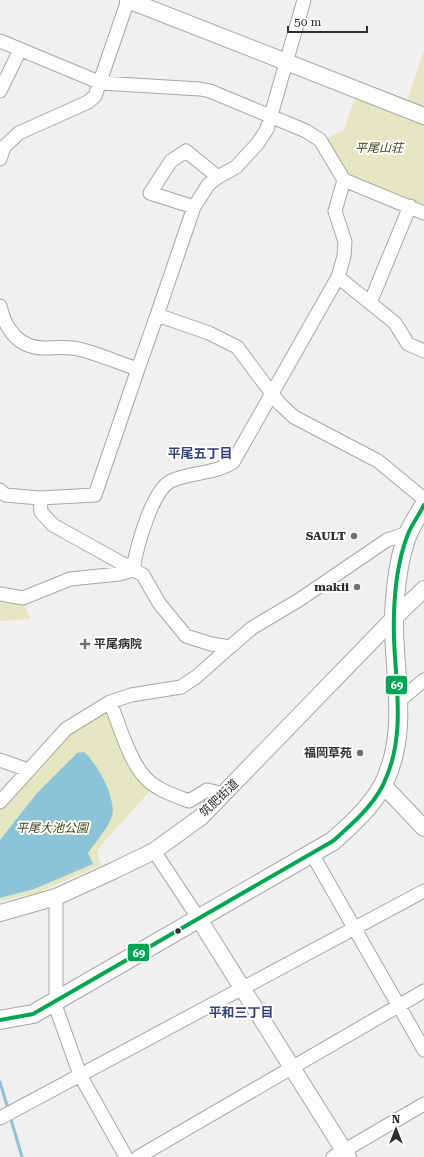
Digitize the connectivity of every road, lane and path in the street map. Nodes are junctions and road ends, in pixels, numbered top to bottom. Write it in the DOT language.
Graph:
graph roads {
  1 [pos="128,0"];
  2 [pos="304,0"];
  3 [pos="0,41"];
  4 [pos="20,50"];
  5 [pos="286,61"];
  6 [pos="101,83"];
  7 [pos="0,92"];
  8 [pos="271,116"];
  9 [pos="424,116"];
  10 [pos="0,159"];
  11 [pos="218,177"];
  12 [pos="344,180"];
  13 [pos="410,206"];
  14 [pos="194,207"];
  15 [pos="424,213"];
  16 [pos="338,277"];
  17 [pos="370,303"];
  18 [pos="0,306"];
  19 [pos="157,315"];
  20 [pos="424,351"];
  21 [pos="138,369"];
  22 [pos="272,395"];
  23 [pos="0,490"];
  24 [pos="40,498"];
  25 [pos="424,499"];
  26 [pos="424,505"];
  27 [pos="408,533"];
  28 [pos="133,570"];
  29 [pos="424,589"];
  30 [pos="0,594"];
  31 [pos="394,618"];
  32 [pos="230,647"];
  33 [pos="424,680"];
  34 [pos="399,701"];
  35 [pos="110,702"];
  36 [pos="0,760"];
  37 [pos="28,770"];
  38 [pos="382,785"];
  39 [pos="224,794"];
  40 [pos="0,802"];
  41 [pos="424,828"];
  42 [pos="154,851"];
  43 [pos="312,854"];
  44 [pos="424,891"];
  45 [pos="56,897"];
  46 [pos="0,913"];
  47 [pos="199,919"];
  48 [pos="355,929"];
  49 [pos="242,987"];
  50 [pos="424,991"];
  51 [pos="54,1002"];
  52 [pos="399,1005"];
  53 [pos="0,1020"];
  54 [pos="424,1050"];
  55 [pos="292,1068"];
  56 [pos="80,1074"];
  57 [pos="424,1104"];
  58 [pos="0,1118"];
  59 [pos="342,1155"];
  60 [pos="126,1157"];
  61 [pos="138,1157"];
  1 -- 5 [label="street"];
  1 -- 6 [label="street"];
  2 -- 5 [label="street"];
  3 -- 4 [label="street"];
  4 -- 6 [label="street"];
  4 -- 7 [label="street"];
  5 -- 8 [label="street"];
  5 -- 9 [label="street"];
  6 -- 8 [label="street"];
  6 -- 10 [label="street"];
  8 -- 11 [label="street"];
  8 -- 12 [label="street"];
  11 -- 14 [label="street"];
  11 -- 14 [label="street"];
  12 -- 13 [label="street"];
  12 -- 16 [label="street"];
  13 -- 15 [label="street"];
  13 -- 17 [label="street"];
  14 -- 19 [label="street"];
  16 -- 17 [label="street"];
  16 -- 22 [label="street"];
  17 -- 20 [label="street"];
  18 -- 21 [label="street"];
  19 -- 21 [label="street"];
  19 -- 22 [label="street"];
  21 -- 24 [label="street"];
  22 -- 25 [label="street"];
  22 -- 28 [label="street"];
  23 -- 24 [label="street"];
  24 -- 28 [label="street"];
  26 -- 27 [label="main road"];
  27 -- 31 [label="main road"];
  27 -- 32 [label="street"];
  28 -- 30 [label="street"];
  28 -- 32 [label="street"];
  29 -- 31 [label="street, 筑肥街道"];
  31 -- 34 [label="main road"];
  31 -- 39 [label="street, 筑肥街道"];
  32 -- 35 [label="street"];
  33 -- 34 [label="street"];
  34 -- 38 [label="main road"];
  35 -- 37 [label="street"];
  35 -- 39 [label="street"];
  36 -- 37 [label="street"];
  37 -- 40 [label="street"];
  38 -- 41 [label="street"];
  38 -- 43 [label="main road"];
  39 -- 42 [label="street, 筑肥街道"];
  42 -- 45 [label="street, 筑肥街道"];
  42 -- 47 [label="street"];
  43 -- 47 [label="main road"];
  43 -- 48 [label="street"];
  44 -- 48 [label="street"];
  45 -- 46 [label="street, 筑肥街道"];
  45 -- 51 [label="street"];
  47 -- 49 [label="street"];
  47 -- 51 [label="main road"];
  48 -- 49 [label="street"];
  48 -- 52 [label="street"];
  49 -- 55 [label="street"];
  49 -- 56 [label="street"];
  50 -- 52 [label="street"];
  51 -- 53 [label="main road"];
  51 -- 56 [label="street"];
  52 -- 54 [label="street"];
  52 -- 55 [label="street"];
  55 -- 59 [label="street"];
  55 -- 61 [label="street"];
  56 -- 58 [label="street"];
  56 -- 60 [label="street"];
  57 -- 59 [label="street"];
}
